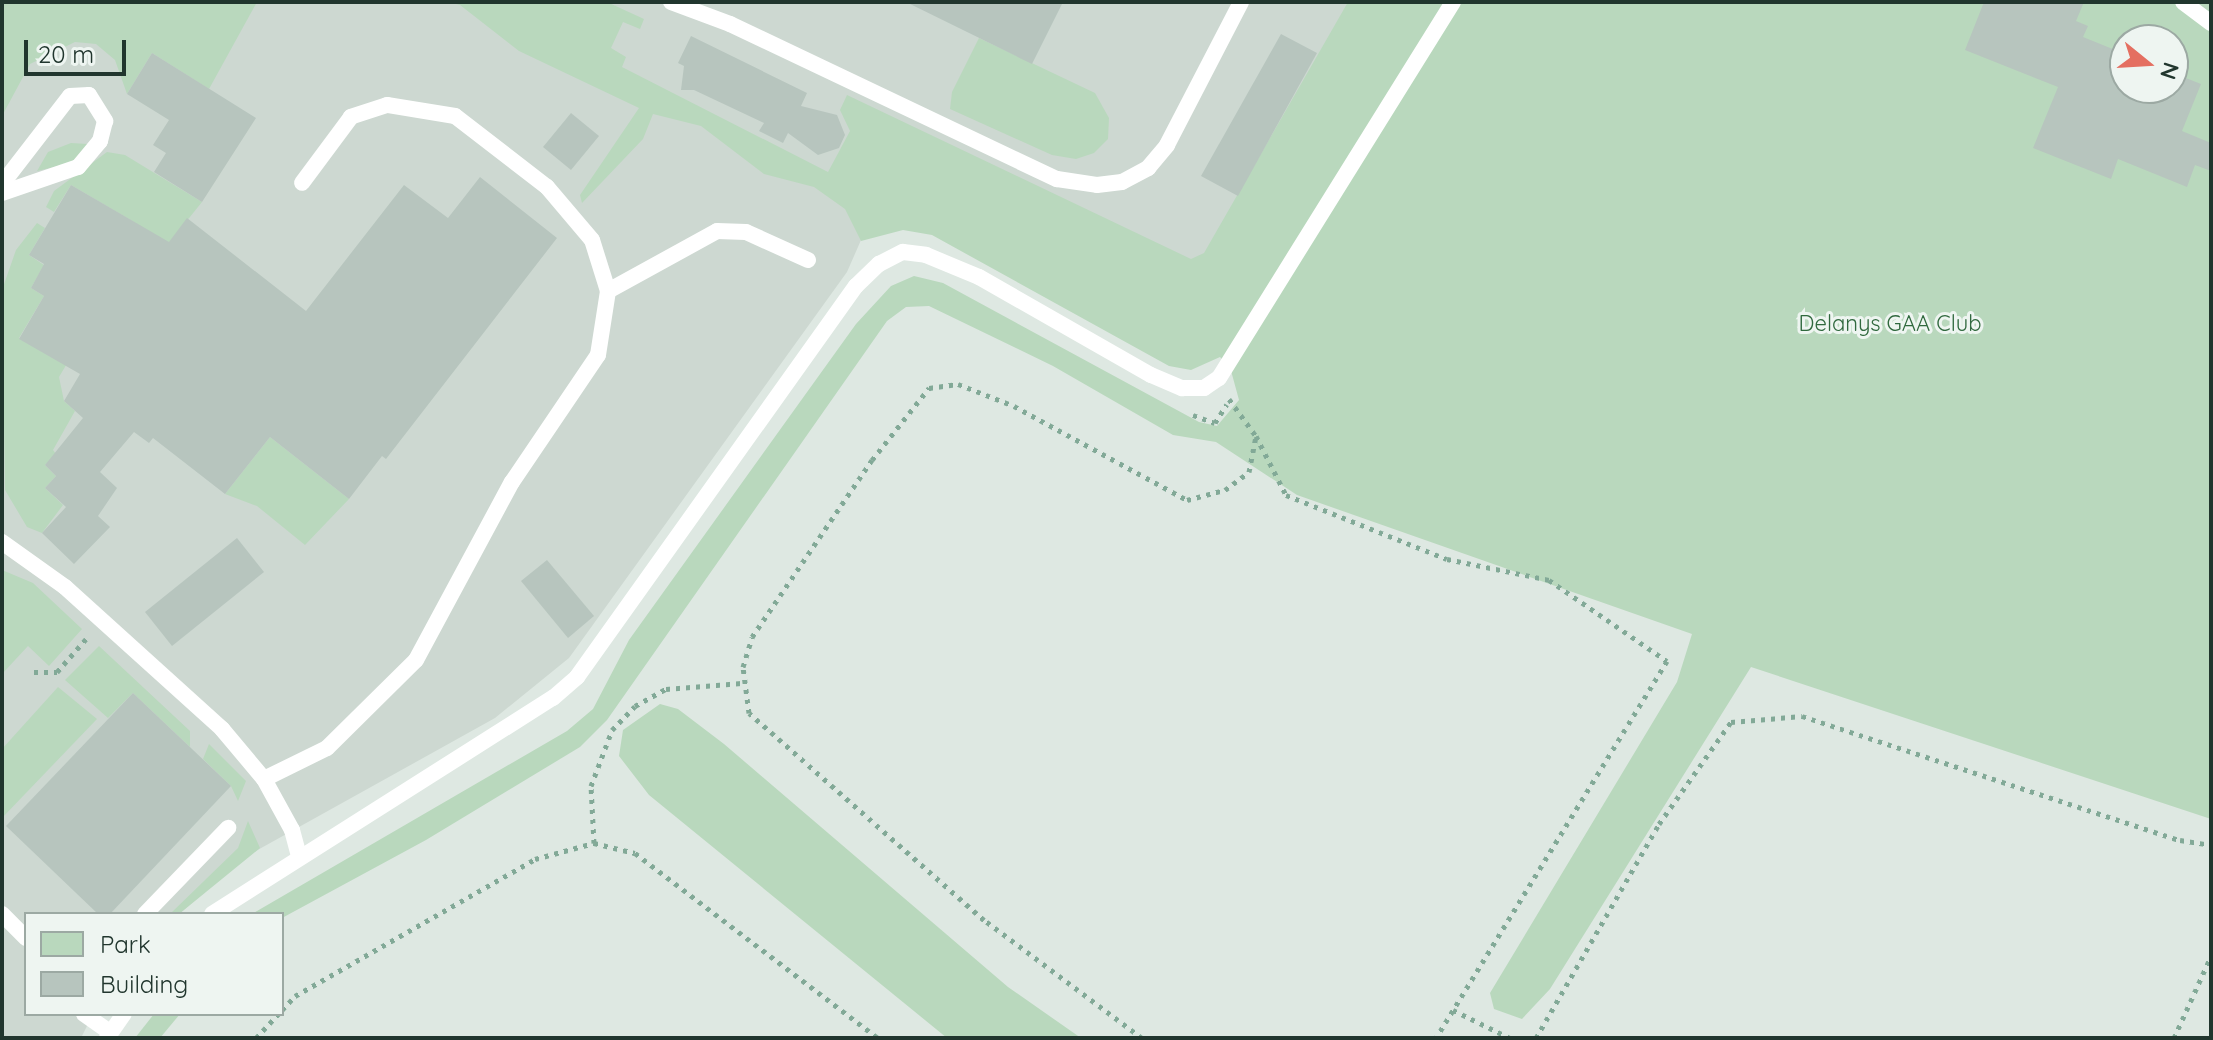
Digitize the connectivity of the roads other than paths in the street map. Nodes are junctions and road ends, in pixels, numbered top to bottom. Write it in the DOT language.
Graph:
graph roads {
  1 [pos="671,2"];
  2 [pos="1241,2"];
  3 [pos="1453,2"];
  4 [pos="2183,2"];
  5 [pos="2211,23"];
  6 [pos="302,183"];
  7 [pos="2,184"];
  8 [pos="2,193"];
  9 [pos="808,260"];
  10 [pos="608,291"];
  11 [pos="2,542"];
  12 [pos="264,779"];
  13 [pos="228,828"];
  14 [pos="299,856"];
  15 [pos="147,912"];
  16 [pos="215,912"];
  17 [pos="2,914"];
  18 [pos="24,936"];
  19 [pos="86,1016"];
  20 [pos="122,1016"];
  21 [pos="108,1035"];
  1 -- 2 [label="lane"];
  3 -- 14 [label="lane"];
  4 -- 5 [label="lane"];
  6 -- 10 [label="lane"];
  7 -- 8 [label="lane"];
  9 -- 10 [label="lane"];
  10 -- 12 [label="lane"];
  11 -- 12 [label="lane"];
  12 -- 14 [label="lane"];
  13 -- 15 [label="lane"];
  14 -- 16 [label="lane"];
  17 -- 18 [label="lane"];
  19 -- 21 [label="lane"];
  20 -- 21 [label="lane"];
}
